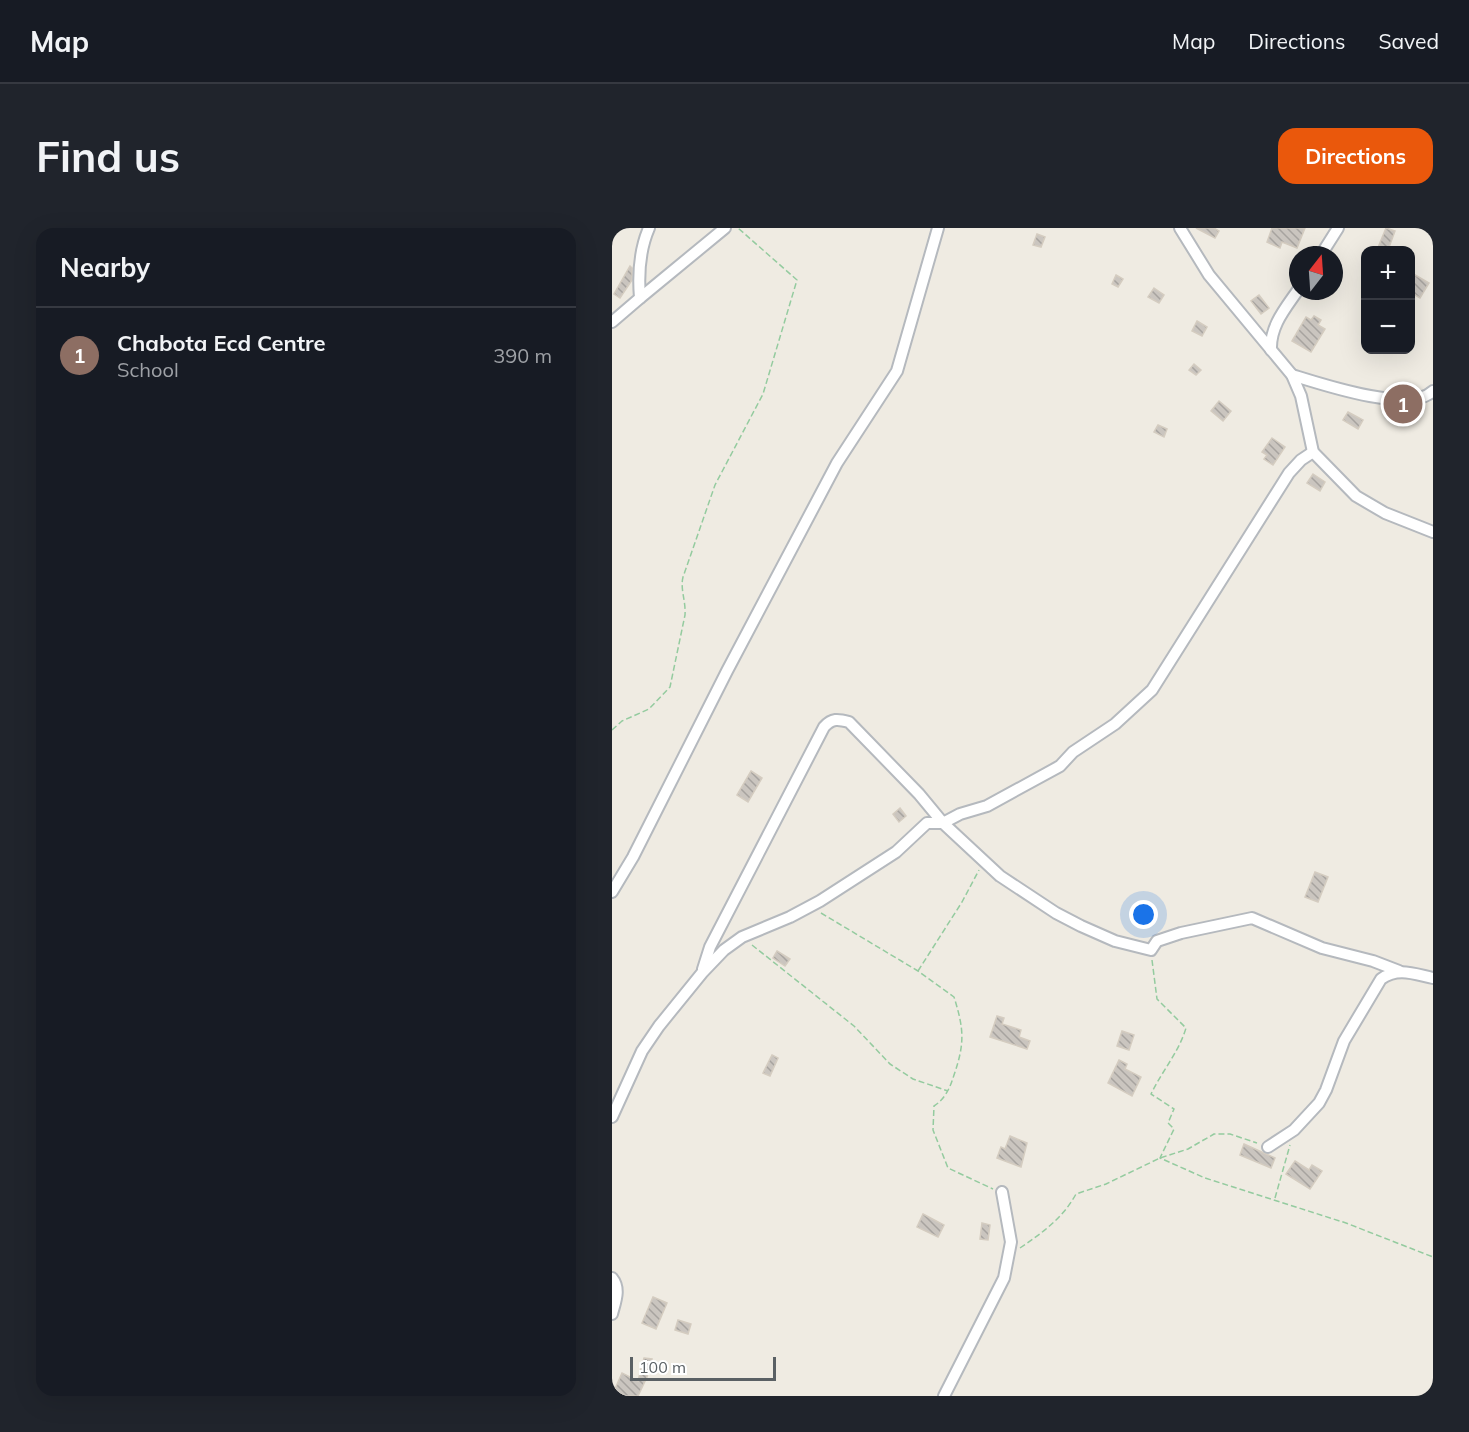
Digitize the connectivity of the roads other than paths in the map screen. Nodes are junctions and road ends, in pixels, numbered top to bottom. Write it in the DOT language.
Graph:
graph roads {
  1 [pos="649,228"];
  2 [pos="725,228"];
  3 [pos="938,228"];
  4 [pos="1180,228"];
  5 [pos="1338,228"];
  6 [pos="1327,246"];
  7 [pos="640,298"];
  8 [pos="1292,300"];
  9 [pos="612,322"];
  10 [pos="1271,350"];
  11 [pos="1292,375"];
  12 [pos="1433,391"];
  13 [pos="1313,452"];
  14 [pos="1433,532"];
  15 [pos="943,823"];
  16 [pos="612,892"];
  17 [pos="1399,971"];
  18 [pos="702,973"];
  19 [pos="1433,978"];
  20 [pos="612,1116"];
  21 [pos="1268,1147"];
  22 [pos="1002,1192"];
  23 [pos="612,1278"];
  24 [pos="612,1314"];
  25 [pos="944,1396"];
  1 -- 7 [label="street"];
  2 -- 7 [label="street"];
  3 -- 16 [label="street"];
  4 -- 10 [label="street"];
  5 -- 6 [label="street"];
  7 -- 9 [label="street"];
  8 -- 10 [label="street"];
  10 -- 11 [label="street"];
  11 -- 12 [label="street"];
  11 -- 13 [label="street"];
  13 -- 14 [label="street"];
  13 -- 15 [label="street"];
  15 -- 17 [label="street"];
  15 -- 18 [label="street"];
  15 -- 18 [label="street"];
  17 -- 19 [label="street"];
  17 -- 21 [label="street"];
  18 -- 20 [label="street"];
  22 -- 25 [label="street"];
  23 -- 24 [label="street"];
}
